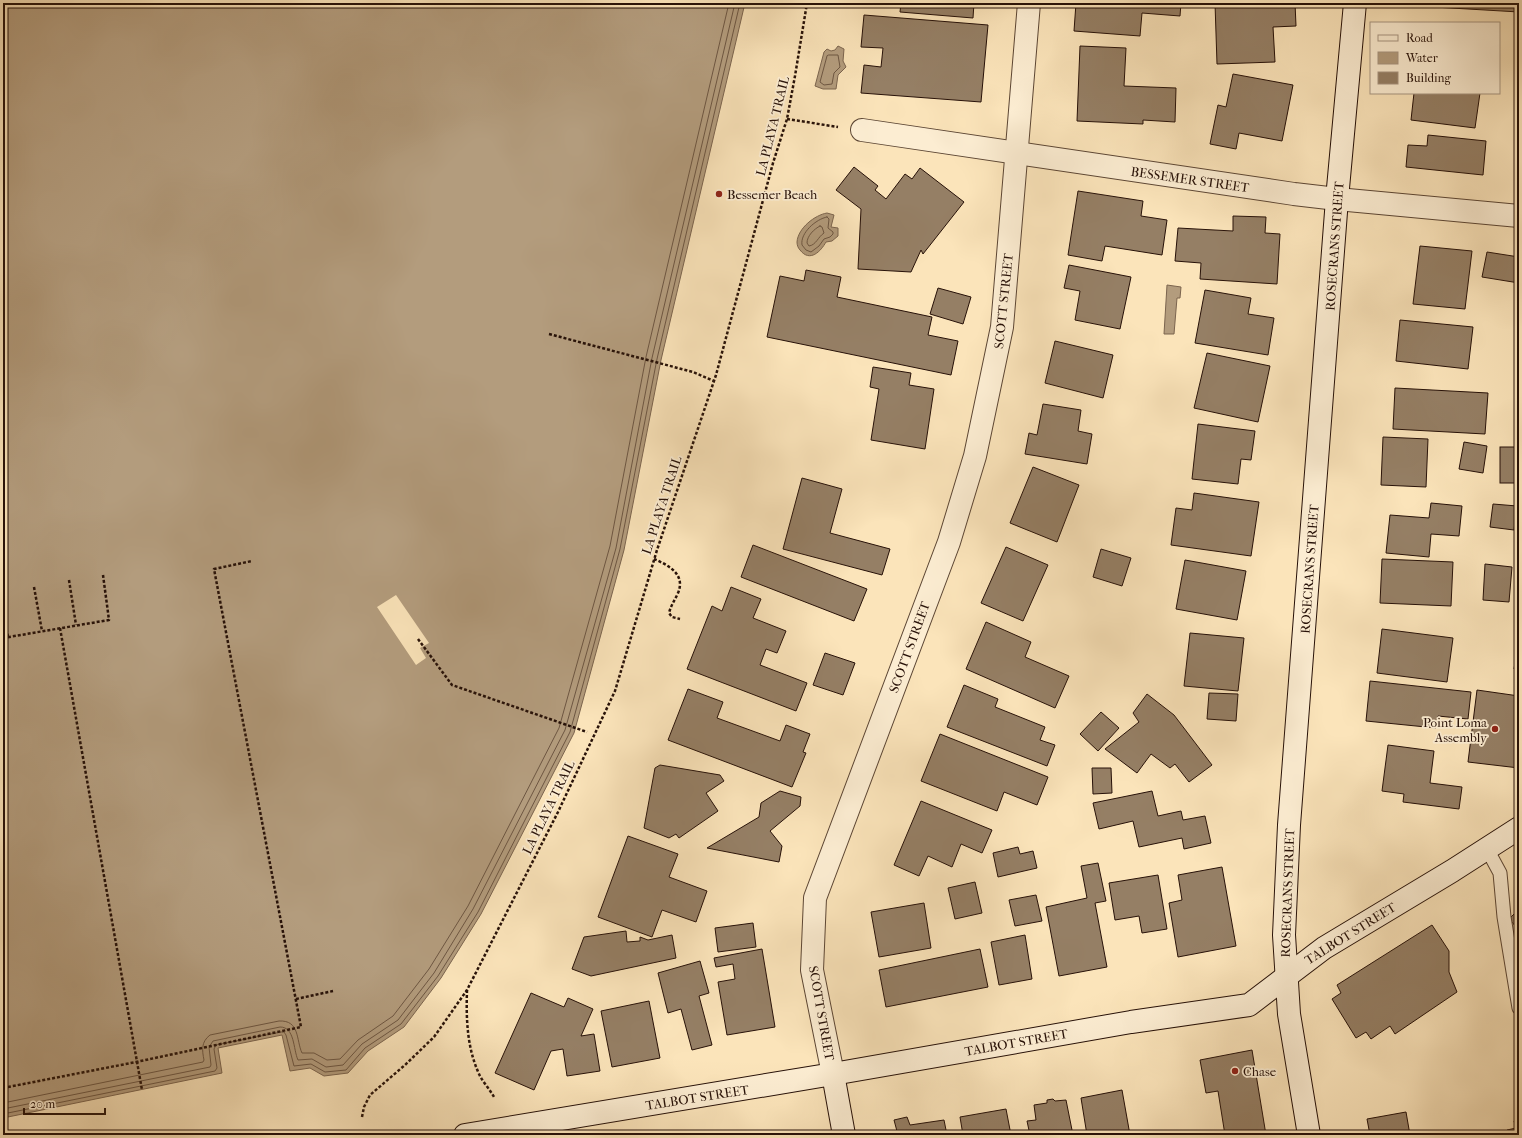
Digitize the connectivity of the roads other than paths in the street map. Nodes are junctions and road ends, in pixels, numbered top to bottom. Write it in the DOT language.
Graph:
graph roads {
  1 [pos="1029,3"];
  2 [pos="1355,3"];
  3 [pos="862,130"];
  4 [pos="1016,154"];
  5 [pos="1337,199"];
  6 [pos="1519,216"];
  7 [pos="1519,828"];
  8 [pos="1487,849"];
  9 [pos="1286,976"];
  10 [pos="1519,1008"];
  11 [pos="833,1074"];
  12 [pos="465,1135"];
  13 [pos="844,1135"];
  14 [pos="1309,1135"];
  1 -- 4 [label="street, SCOTT STREET"];
  2 -- 5 [label="street, ROSECRANS STREET"];
  3 -- 4 [label="street, BESSEMER STREET"];
  4 -- 5 [label="street, BESSEMER STREET"];
  4 -- 11 [label="street, SCOTT STREET"];
  5 -- 6 [label="street, BESSEMER STREET"];
  5 -- 9 [label="street, ROSECRANS STREET"];
  7 -- 8 [label="street, TALBOT STREET"];
  8 -- 9 [label="street, TALBOT STREET"];
  8 -- 10 [label="lane"];
  9 -- 11 [label="street, TALBOT STREET"];
  9 -- 14 [label="street, ROSECRANS STREET"];
  11 -- 12 [label="street, TALBOT STREET"];
  11 -- 13 [label="street, SCOTT STREET"];
}
